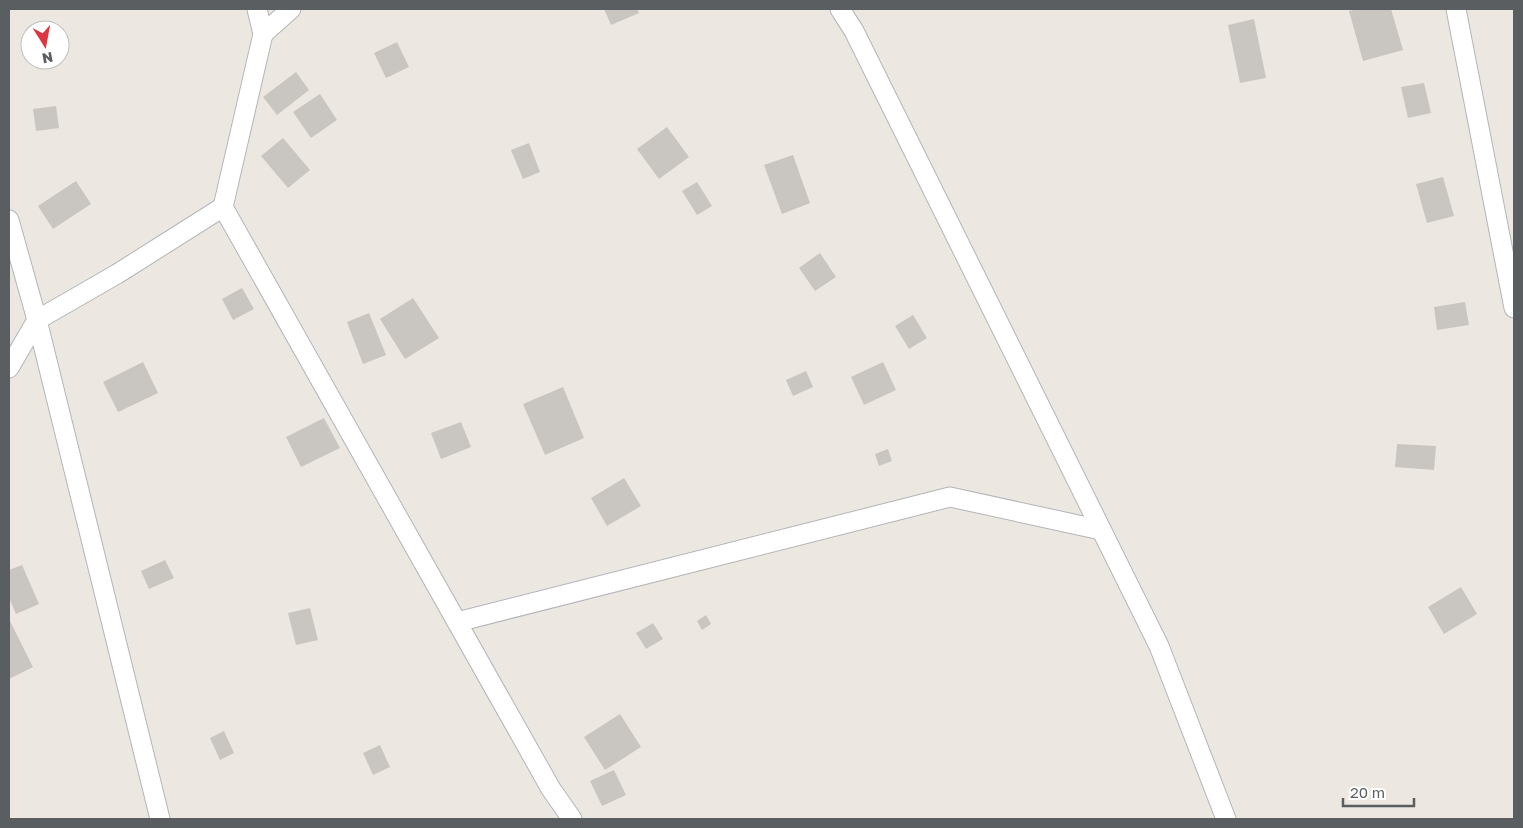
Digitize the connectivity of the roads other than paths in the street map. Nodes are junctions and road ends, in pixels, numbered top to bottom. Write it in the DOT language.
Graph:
graph roads {
  1 [pos="257,9"];
  2 [pos="291,9"];
  3 [pos="840,9"];
  4 [pos="1456,9"];
  5 [pos="262,34"];
  6 [pos="223,207"];
  7 [pos="9,220"];
  8 [pos="1514,308"];
  9 [pos="37,320"];
  10 [pos="14,349"];
  11 [pos="9,368"];
  12 [pos="1101,530"];
  13 [pos="457,622"];
  14 [pos="160,819"];
  15 [pos="572,819"];
  16 [pos="1226,819"];
  1 -- 5 [label="street"];
  2 -- 5 [label="street"];
  3 -- 12 [label="street"];
  4 -- 8 [label="street"];
  5 -- 6 [label="street"];
  6 -- 9 [label="street"];
  6 -- 13 [label="street"];
  7 -- 9 [label="street"];
  9 -- 10 [label="street"];
  9 -- 14 [label="street"];
  10 -- 11 [label="street"];
  12 -- 13 [label="street"];
  12 -- 16 [label="street"];
  13 -- 15 [label="street"];
}
